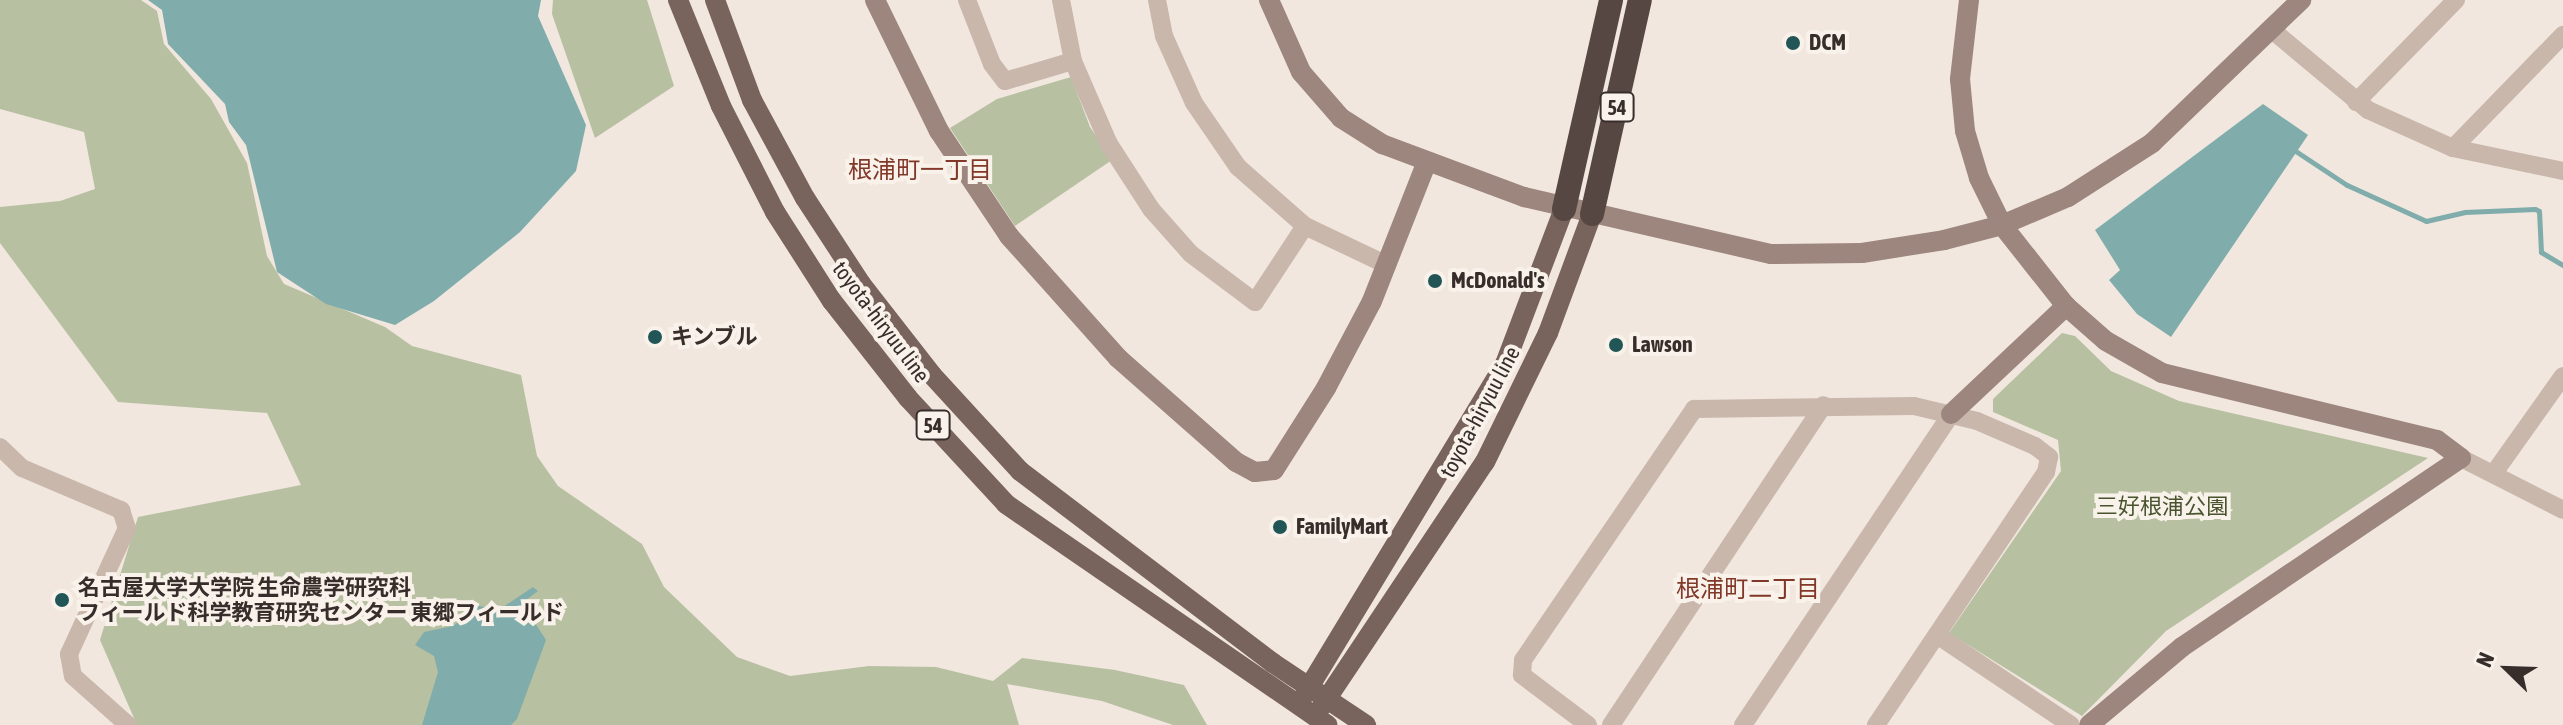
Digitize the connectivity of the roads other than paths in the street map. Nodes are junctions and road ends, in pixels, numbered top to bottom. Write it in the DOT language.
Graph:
graph roads {
  1 [pos="678,0"];
  2 [pos="715,0"];
  3 [pos="875,0"];
  4 [pos="967,0"];
  5 [pos="1061,0"];
  6 [pos="1157,0"];
  7 [pos="1269,0"];
  8 [pos="1611,0"];
  9 [pos="1640,0"];
  10 [pos="1969,0"];
  11 [pos="2301,0"];
  12 [pos="2456,0"];
  13 [pos="2272,30"];
  14 [pos="2563,35"];
  15 [pos="1073,61"];
  16 [pos="2356,102"];
  17 [pos="2453,148"];
  18 [pos="1426,164"];
  19 [pos="2563,171"];
  20 [pos="1564,209"];
  21 [pos="1592,214"];
  22 [pos="2002,225"];
  23 [pos="1305,226"];
  24 [pos="1387,265"];
  25 [pos="2066,306"];
  26 [pos="2563,376"];
  27 [pos="1824,405"];
  28 [pos="1951,414"];
  29 [pos="0,447"];
  30 [pos="2461,458"];
  31 [pos="2494,473"];
  32 [pos="2563,510"];
  33 [pos="1937,635"];
  34 [pos="1311,684"];
  35 [pos="1328,697"];
  36 [pos="1313,716"];
  37 [pos="128,725"];
  38 [pos="1366,725"];
  39 [pos="1588,725"];
  40 [pos="1611,725"];
  41 [pos="1743,725"];
  42 [pos="1876,725"];
  43 [pos="2071,725"];
  44 [pos="2089,725"];
  1 -- 36 [label="main road, toyota-hiryuu line / 54"];
  2 -- 34 [label="main road, toyota-hiryuu line / 54"];
  3 -- 24 [label="street"];
  4 -- 15 [label="street"];
  5 -- 15 [label="street"];
  6 -- 23 [label="street"];
  7 -- 18 [label="street"];
  8 -- 20 [label="highway, 54"];
  9 -- 21 [label="highway, 54"];
  10 -- 22 [label="street"];
  11 -- 13 [label="street"];
  12 -- 16 [label="street"];
  13 -- 16 [label="street"];
  13 -- 22 [label="street"];
  14 -- 17 [label="street"];
  15 -- 23 [label="street"];
  16 -- 17 [label="street"];
  17 -- 19 [label="street"];
  18 -- 20 [label="street"];
  18 -- 24 [label="street"];
  20 -- 21 [label="street"];
  20 -- 34 [label="main road, toyota-hiryuu line / 54"];
  21 -- 22 [label="street"];
  21 -- 35 [label="main road, toyota-hiryuu line / 54"];
  22 -- 25 [label="street"];
  23 -- 24 [label="street"];
  25 -- 28 [label="street"];
  25 -- 30 [label="street"];
  26 -- 31 [label="street"];
  27 -- 28 [label="street"];
  27 -- 39 [label="street"];
  27 -- 40 [label="street"];
  28 -- 33 [label="street"];
  28 -- 41 [label="street"];
  29 -- 37 [label="street"];
  30 -- 31 [label="street"];
  30 -- 44 [label="street"];
  31 -- 32 [label="street"];
  33 -- 42 [label="street"];
  33 -- 43 [label="street"];
  34 -- 35 [label="main road, toyota-hiryuu line / 54"];
  34 -- 36 [label="main road, toyota-hiryuu line / 54"];
  35 -- 36 [label="main road, toyota-hiryuu line / 54"];
  35 -- 38 [label="main road, toyota-hiryuu line / 54"];
}
